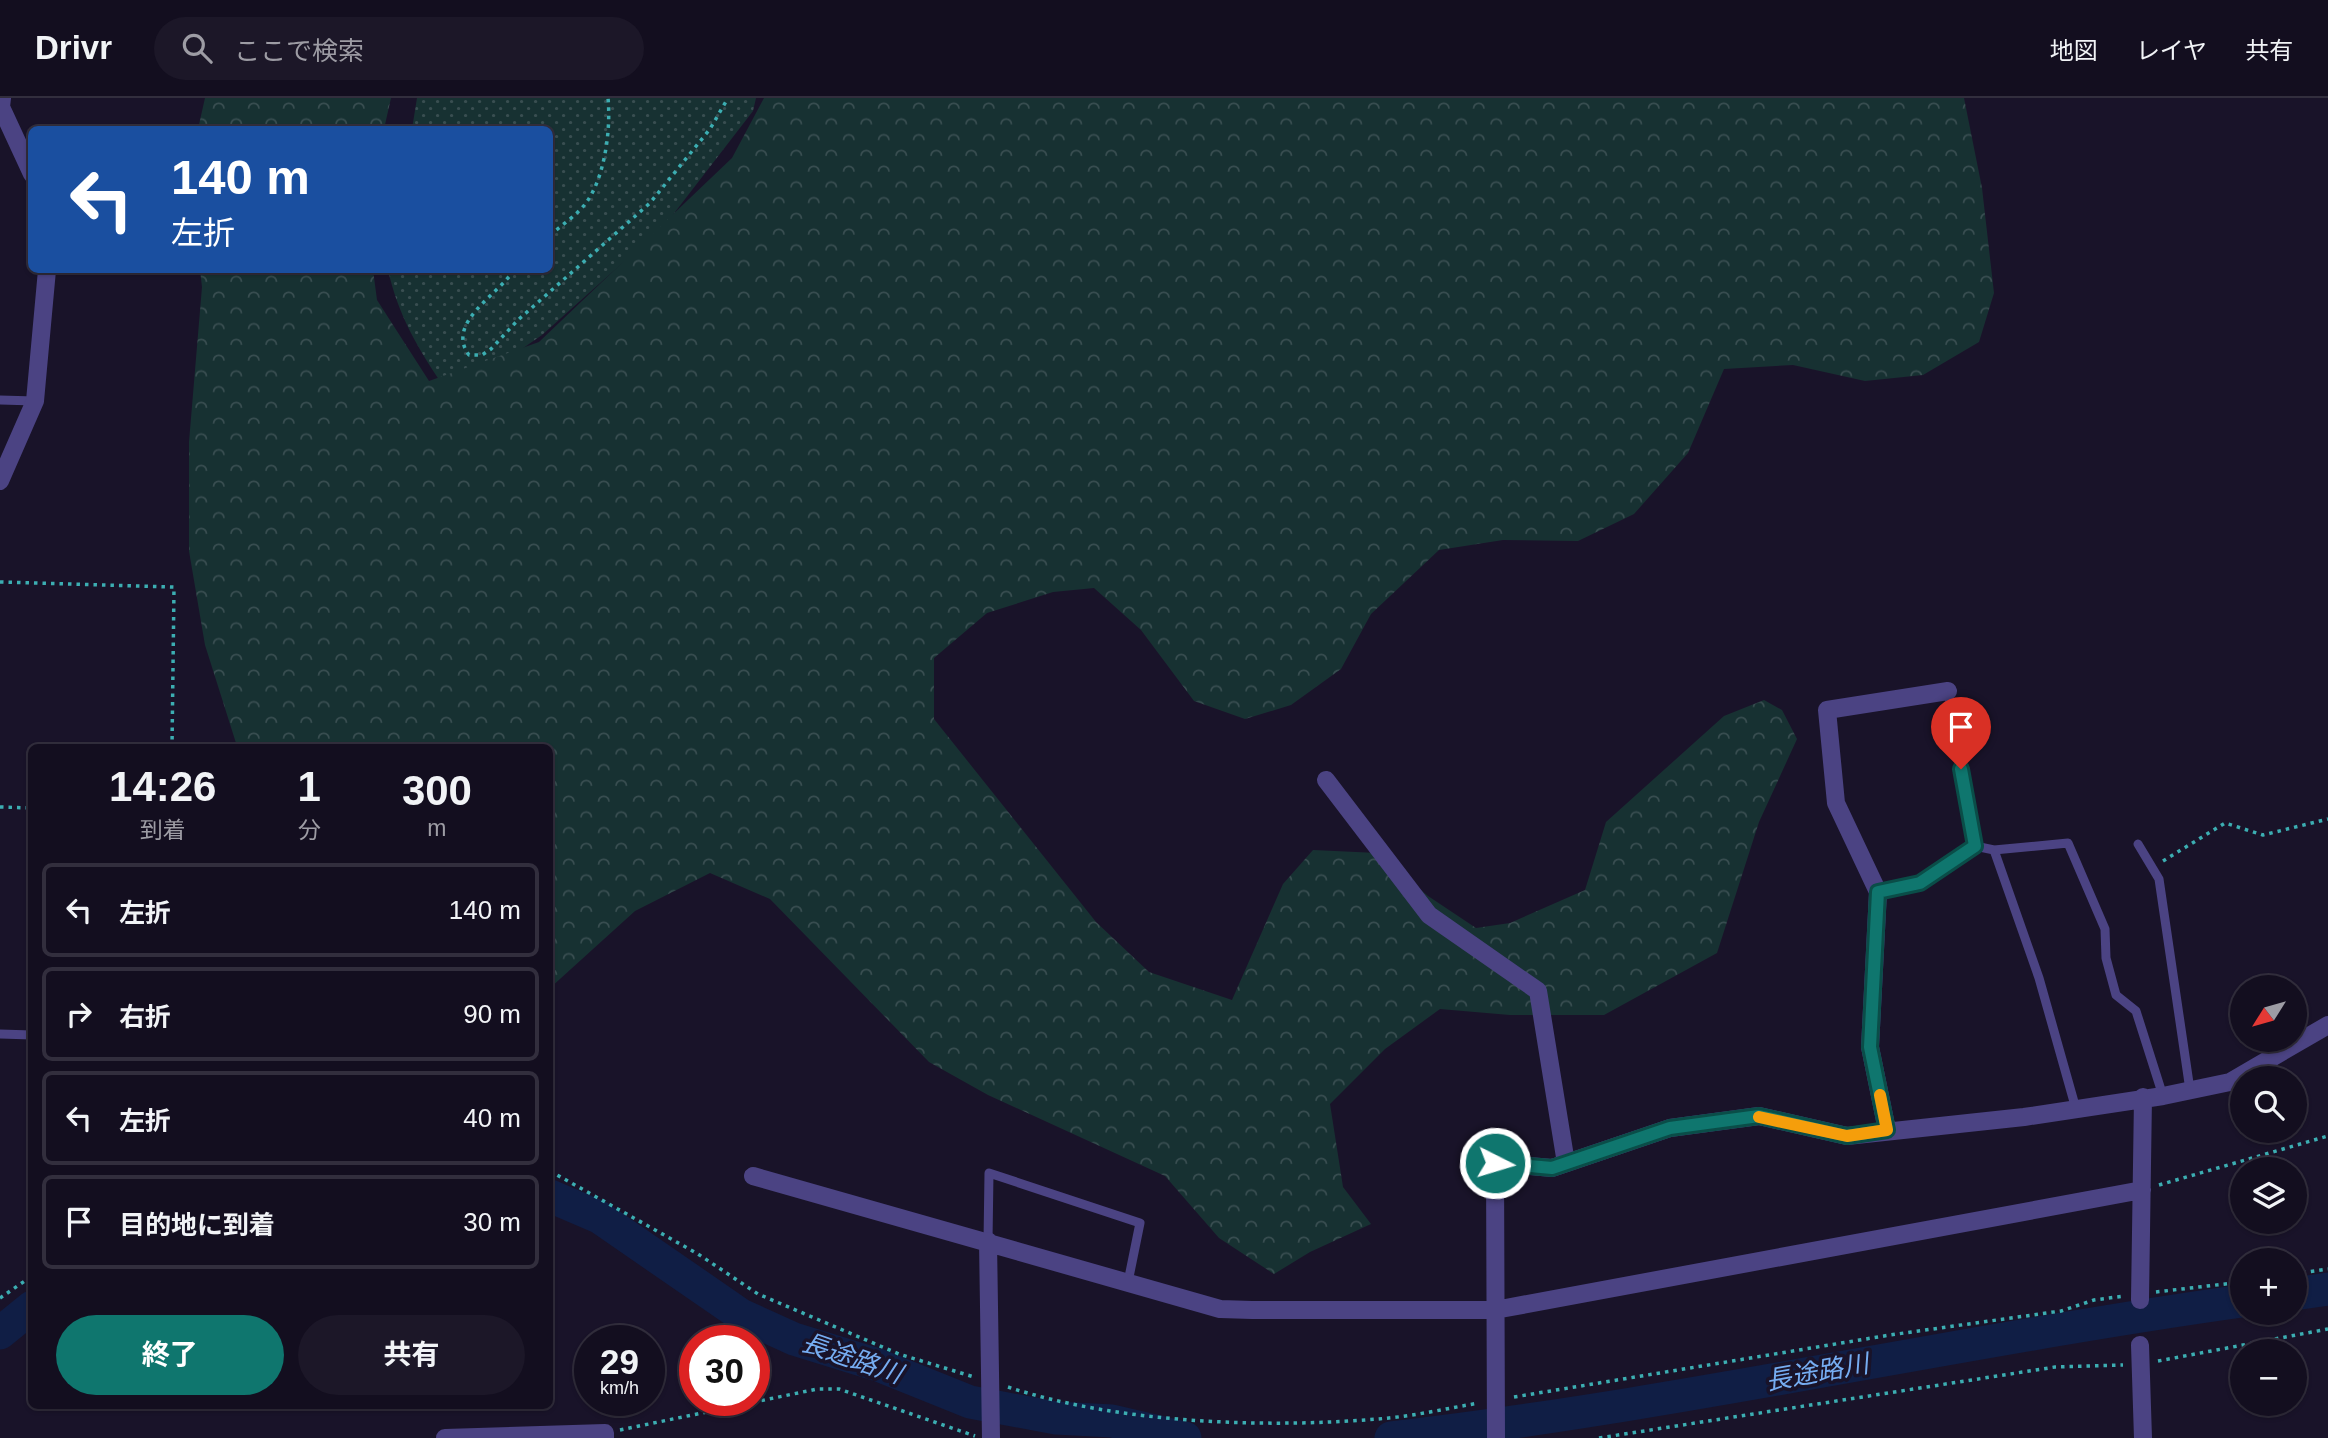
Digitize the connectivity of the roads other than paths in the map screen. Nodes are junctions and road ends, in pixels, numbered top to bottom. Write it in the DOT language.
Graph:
graph roads {
  1 [pos="2,98"];
  2 [pos="28,165"];
  3 [pos="47,273"];
  4 [pos="0,400"];
  5 [pos="35,401"];
  6 [pos="0,481"];
  7 [pos="1948,691"];
  8 [pos="1326,780"];
  9 [pos="2138,844"];
  10 [pos="1975,846"];
  11 [pos="1994,850"];
  12 [pos="1878,892"];
  13 [pos="2328,1025"];
  14 [pos="0,1034"];
  15 [pos="28,1035"];
  16 [pos="2190,1090"];
  17 [pos="2163,1096"];
  18 [pos="2143,1097"];
  19 [pos="2076,1110"];
  20 [pos="1887,1130"];
  21 [pos="1566,1163"];
  22 [pos="753,1176"];
  23 [pos="2142,1189"];
  24 [pos="988,1241"];
  25 [pos="1128,1282"];
  26 [pos="2140,1297"];
  27 [pos="1495,1310"];
  28 [pos="2140,1345"];
  29 [pos="605,1436"];
  30 [pos="987,1436"];
  31 [pos="445,1438"];
  32 [pos="1496,1438"];
  33 [pos="2143,1438"];
  1 -- 2 [label="street"];
  3 -- 5 [label="street"];
  4 -- 5 [label="lane"];
  5 -- 6 [label="street"];
  7 -- 10 [label="lane"];
  7 -- 12 [label="street"];
  8 -- 21 [label="street"];
  9 -- 16 [label="lane"];
  10 -- 11 [label="lane"];
  10 -- 12 [label="lane"];
  11 -- 17 [label="lane"];
  11 -- 19 [label="lane"];
  12 -- 20 [label="street"];
  13 -- 16 [label="street"];
  14 -- 15 [label="lane"];
  16 -- 17 [label="street"];
  17 -- 18 [label="street"];
  18 -- 19 [label="street"];
  18 -- 23 [label="street"];
  19 -- 20 [label="street"];
  20 -- 21 [label="street"];
  21 -- 27 [label="street"];
  22 -- 24 [label="street"];
  23 -- 26 [label="street"];
  23 -- 27 [label="street"];
  24 -- 25 [label="street"];
  24 -- 25 [label="lane"];
  24 -- 30 [label="street"];
  25 -- 27 [label="street"];
  27 -- 32 [label="street"];
  28 -- 33 [label="street"];
  29 -- 31 [label="street"];
}
